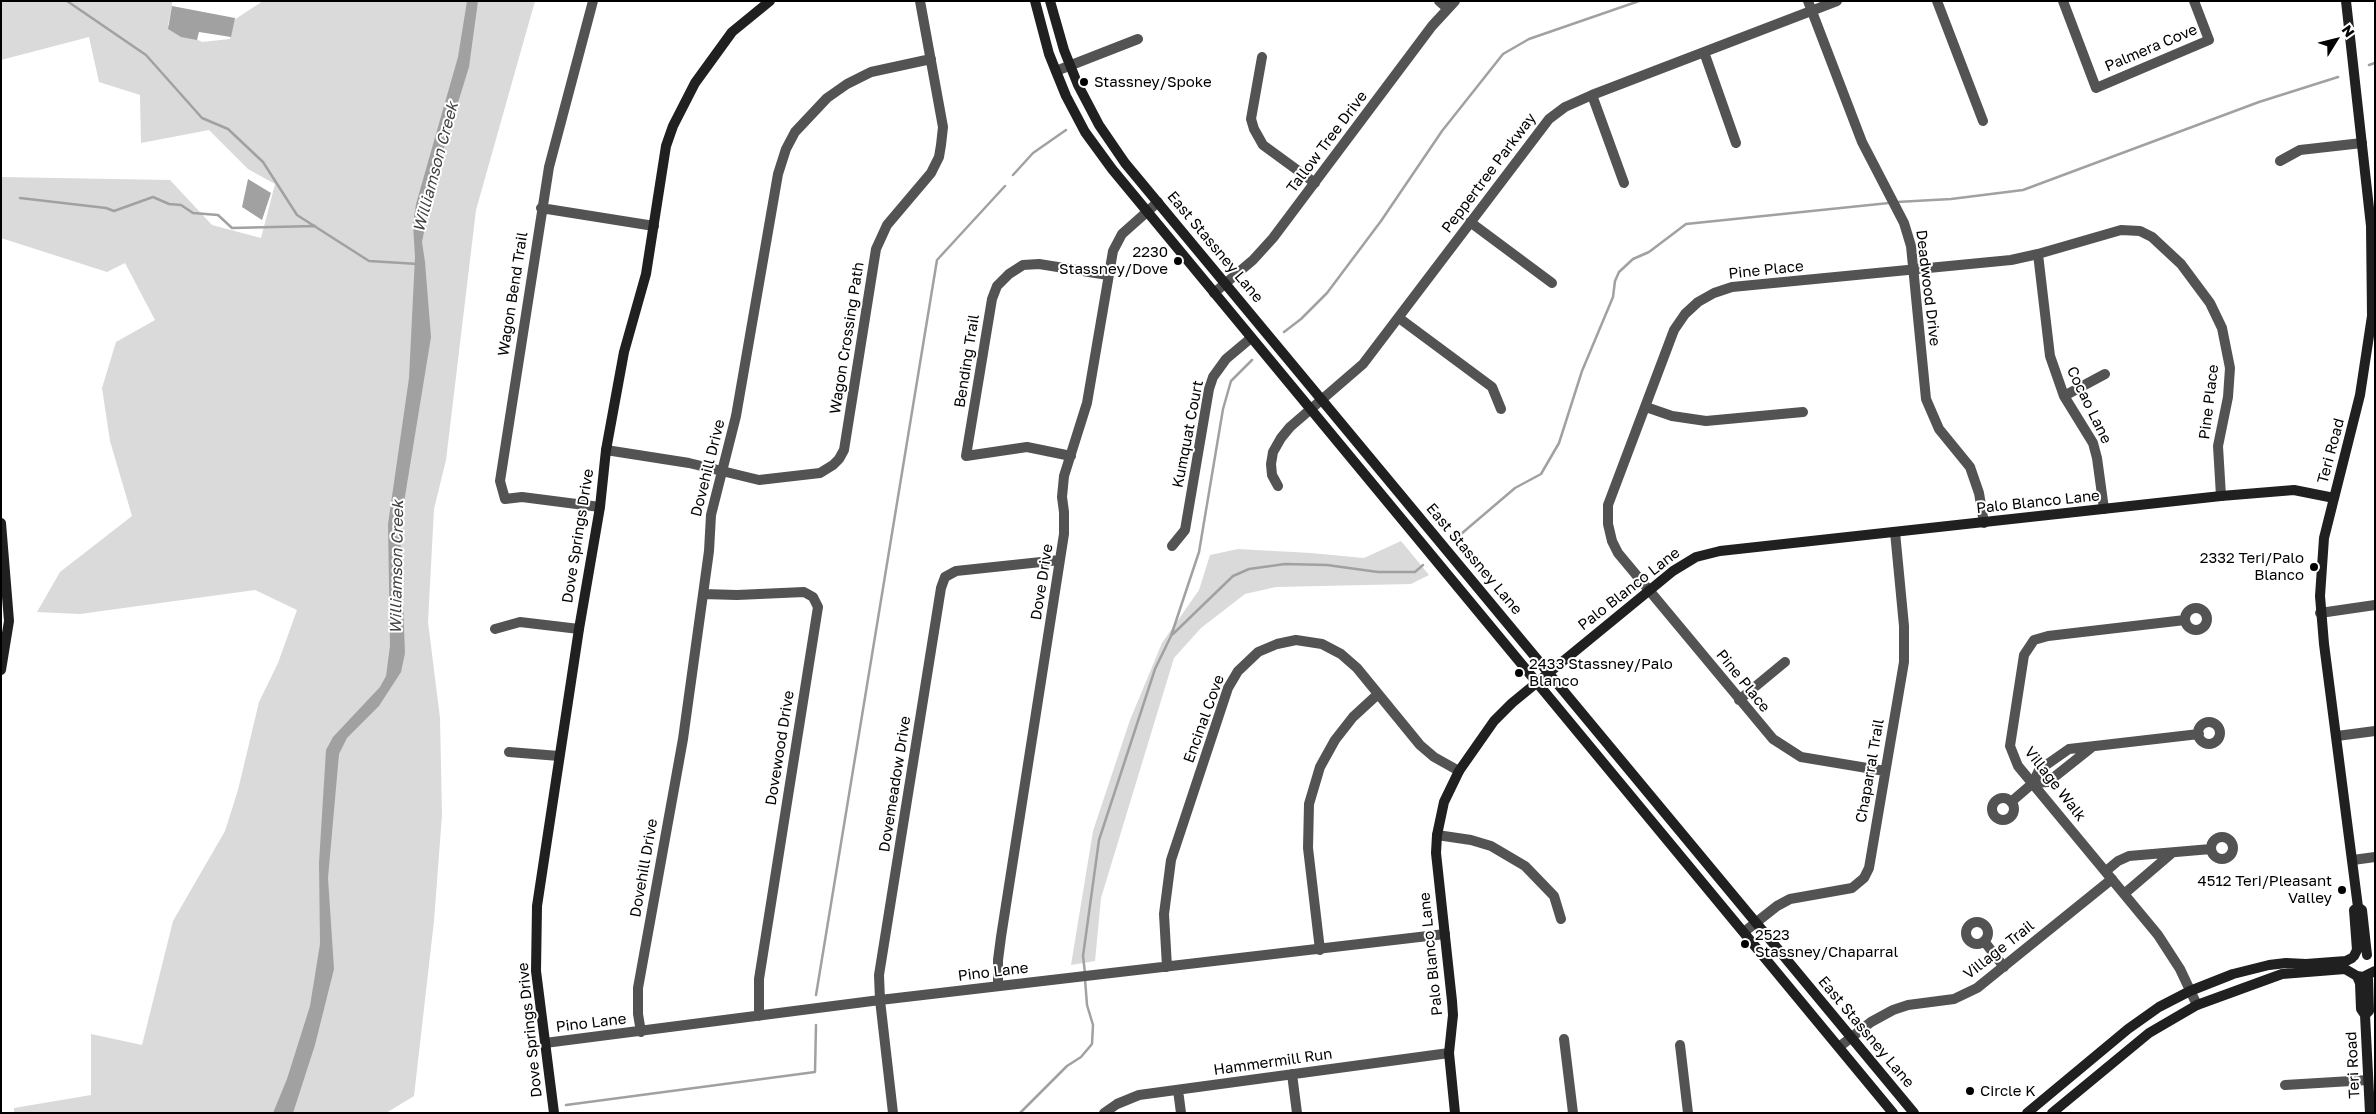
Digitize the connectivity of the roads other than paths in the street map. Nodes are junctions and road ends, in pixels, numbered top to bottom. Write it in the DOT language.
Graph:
graph roads {
  1 [pos="594,1"];
  2 [pos="770,1"];
  3 [pos="920,1"];
  4 [pos="1035,1"];
  5 [pos="1050,1"];
  6 [pos="1837,1"];
  7 [pos="1937,1"];
  8 [pos="2063,1"];
  9 [pos="2194,1"];
  10 [pos="2346,1"];
  11 [pos="1447,3"];
  12 [pos="1810,6"];
  13 [pos="1138,39"];
  14 [pos="1704,52"];
  15 [pos="1262,57"];
  16 [pos="931,59"];
  17 [pos="1070,65"];
  18 [pos="1056,71"];
  19 [pos="1592,95"];
  20 [pos="1983,120"];
  21 [pos="1736,143"];
  22 [pos="2362,143"];
  23 [pos="2280,161"];
  24 [pos="1316,183"];
  25 [pos="1624,183"];
  26 [pos="1158,202"];
  27 [pos="541,208"];
  28 [pos="1146,212"];
  29 [pos="1470,222"];
  30 [pos="654,226"];
  31 [pos="2373,226"];
  32 [pos="2038,254"];
  33 [pos="1913,270"];
  34 [pos="1108,275"];
  35 [pos="1226,283"];
  36 [pos="1552,283"];
  37 [pos="1214,293"];
  38 [pos="1399,318"];
  39 [pos="1254,341"];
  40 [pos="2105,374"];
  41 [pos="2064,396"];
  42 [pos="1322,400"];
  43 [pos="1646,408"];
  44 [pos="1501,409"];
  45 [pos="1310,410"];
  46 [pos="1804,412"];
  47 [pos="606,450"];
  48 [pos="1070,456"];
  49 [pos="722,472"];
  50 [pos="1278,486"];
  51 [pos="2221,496"];
  52 [pos="2334,498"];
  53 [pos="600,507"];
  54 [pos="2104,510"];
  55 [pos="1,523"];
  56 [pos="1984,523"];
  57 [pos="1895,532"];
  58 [pos="1172,546"];
  59 [pos="1060,560"];
  60 [pos="1648,590"];
  61 [pos="704,594"];
  62 [pos="2375,605"];
  63 [pos="2320,613"];
  64 [pos="2185,620"];
  65 [pos="495,629"];
  66 [pos="579,629"];
  67 [pos="1784,662"];
  68 [pos="1,670"];
  69 [pos="1548,672"];
  70 [pos="1536,682"];
  71 [pos="1378,694"];
  72 [pos="1739,700"];
  73 [pos="2375,731"];
  74 [pos="2199,734"];
  75 [pos="2336,736"];
  76 [pos="509,752"];
  77 [pos="559,756"];
  78 [pos="1459,772"];
  79 [pos="1885,772"];
  80 [pos="2033,783"];
  81 [pos="2011,802"];
  82 [pos="1437,835"];
  83 [pos="2211,849"];
  84 [pos="2172,853"];
  85 [pos="2375,857"];
  86 [pos="2354,860"];
  87 [pos="2109,875"];
  88 [pos="2124,894"];
  89 [pos="2358,907"];
  90 [pos="1561,919"];
  91 [pos="1756,922"];
  92 [pos="1744,932"];
  93 [pos="1445,934"];
  94 [pos="1984,941"];
  95 [pos="1320,950"];
  96 [pos="2353,957"];
  97 [pos="2371,958"];
  98 [pos="1167,967"];
  99 [pos="2004,967"];
  100 [pos="2354,974"];
  101 [pos="2371,974"];
  102 [pos="998,986"];
  103 [pos="2190,991"];
  104 [pos="880,1000"];
  105 [pos="2197,1005"];
  106 [pos="2365,1015"];
  107 [pos="759,1016"];
  108 [pos="641,1032"];
  109 [pos="1851,1038"];
  110 [pos="1564,1039"];
  111 [pos="545,1043"];
  112 [pos="1680,1045"];
  113 [pos="1839,1047"];
  114 [pos="1450,1053"];
  115 [pos="1292,1074"];
  116 [pos="2368,1080"];
  117 [pos="2285,1085"];
  118 [pos="1178,1090"];
  119 [pos="554,1113"];
  120 [pos="893,1113"];
  121 [pos="1104,1113"];
  122 [pos="1182,1113"];
  123 [pos="1296,1113"];
  124 [pos="1455,1113"];
  125 [pos="1573,1113"];
  126 [pos="1688,1113"];
  127 [pos="1893,1113"];
  128 [pos="1914,1113"];
  129 [pos="2027,1113"];
  130 [pos="2052,1113"];
  131 [pos="2370,1113"];
  1 -- 27 [label="street, Wagon Bend Trail"];
  2 -- 30 [label="street, Dove Springs Drive"];
  3 -- 16 [label="street, Wagon Crossing Path"];
  4 -- 18 [label="street, East Stassney Lane"];
  5 -- 17 [label="street, East Stassney Lane"];
  6 -- 12 [label="street, Peppertree Parkway"];
  7 -- 20 [label="street"];
  8 -- 9 [label="street, Palmera Cove"];
  10 -- 22 [label="street, Teri Road"];
  11 -- 24 [label="street, Tallow Tree Drive"];
  12 -- 14 [label="street, Peppertree Parkway"];
  12 -- 33 [label="street, Deadwood Drive"];
  13 -- 17 [label="street"];
  14 -- 19 [label="street, Peppertree Parkway"];
  14 -- 21 [label="street"];
  15 -- 24 [label="street"];
  16 -- 49 [label="street, Dovehill Drive"];
  16 -- 49 [label="street, Wagon Crossing Path"];
  17 -- 18 [label="street"];
  17 -- 26 [label="street, East Stassney Lane"];
  18 -- 28 [label="street, East Stassney Lane"];
  19 -- 25 [label="street"];
  19 -- 29 [label="street, Peppertree Parkway"];
  22 -- 23 [label="street"];
  22 -- 31 [label="street, Teri Road"];
  24 -- 35 [label="street, Tallow Tree Drive"];
  26 -- 28 [label="street, Dove Drive"];
  26 -- 35 [label="street, East Stassney Lane"];
  27 -- 30 [label="street"];
  27 -- 53 [label="street, Wagon Bend Trail"];
  28 -- 34 [label="street, Dove Drive"];
  28 -- 37 [label="street, East Stassney Lane"];
  29 -- 36 [label="street"];
  29 -- 38 [label="street, Peppertree Parkway"];
  30 -- 47 [label="street, Dove Springs Drive"];
  31 -- 52 [label="street, Teri Road"];
  32 -- 33 [label="street, Pine Place"];
  32 -- 41 [label="street, Cocao Lane"];
  32 -- 51 [label="street, Pine Place"];
  33 -- 43 [label="street, Pine Place"];
  33 -- 56 [label="street, Deadwood Drive"];
  34 -- 48 [label="street, Dove Drive"];
  34 -- 48 [label="street, Bending Trail"];
  35 -- 37 [label="street, Tallow Tree Drive"];
  35 -- 42 [label="street, East Stassney Lane"];
  37 -- 39 [label="street, East Stassney Lane"];
  38 -- 42 [label="street, Peppertree Parkway"];
  38 -- 44 [label="street"];
  39 -- 45 [label="street, East Stassney Lane"];
  39 -- 58 [label="street, Kumquat Court"];
  40 -- 41 [label="street"];
  41 -- 54 [label="street, Cocao Lane"];
  42 -- 45 [label="street, Peppertree Parkway"];
  42 -- 69 [label="street, East Stassney Lane"];
  43 -- 46 [label="street"];
  43 -- 60 [label="street, Pine Place"];
  45 -- 50 [label="street, Peppertree Parkway"];
  45 -- 70 [label="street, East Stassney Lane"];
  47 -- 49 [label="street, Wagon Crossing Path"];
  47 -- 53 [label="street, Dove Springs Drive"];
  48 -- 59 [label="street, Dove Drive"];
  49 -- 61 [label="street, Dovehill Drive"];
  51 -- 52 [label="street, Palo Blanco Lane"];
  51 -- 54 [label="street, Palo Blanco Lane"];
  52 -- 63 [label="street, Teri Road"];
  53 -- 66 [label="street, Dove Springs Drive"];
  54 -- 56 [label="street, Palo Blanco Lane"];
  55 -- 68 [label="street"];
  56 -- 57 [label="street, Palo Blanco Lane"];
  57 -- 60 [label="street, Palo Blanco Lane"];
  57 -- 79 [label="street, Chaparral Trail"];
  59 -- 102 [label="street, Dove Drive"];
  59 -- 104 [label="street, Dovemeadow Drive"];
  60 -- 69 [label="street, Palo Blanco Lane"];
  60 -- 72 [label="street, Pine Place"];
  61 -- 107 [label="street, Dovewood Drive"];
  61 -- 108 [label="street, Dovehill Drive"];
  62 -- 63 [label="street"];
  63 -- 75 [label="street, Teri Road"];
  64 -- 80 [label="street, Village Walk"];
  65 -- 66 [label="street"];
  66 -- 77 [label="street, Dove Springs Drive"];
  67 -- 72 [label="street"];
  69 -- 70 [label="street, Palo Blanco Lane"];
  69 -- 91 [label="street, East Stassney Lane"];
  70 -- 78 [label="street, Palo Blanco Lane"];
  70 -- 92 [label="street, East Stassney Lane"];
  71 -- 78 [label="street, Encinal Cove"];
  71 -- 95 [label="street"];
  71 -- 98 [label="street, Encinal Cove"];
  72 -- 79 [label="street, Pine Place"];
  73 -- 75 [label="street"];
  74 -- 80 [label="street"];
  75 -- 86 [label="street, Teri Road"];
  76 -- 77 [label="street"];
  77 -- 111 [label="street, Dove Springs Drive"];
  78 -- 82 [label="street, Palo Blanco Lane"];
  79 -- 91 [label="street, Chaparral Trail"];
  80 -- 81 [label="street"];
  80 -- 87 [label="street, Village Walk"];
  82 -- 90 [label="street"];
  82 -- 93 [label="street, Palo Blanco Lane"];
  83 -- 84 [label="street, Village Trail"];
  84 -- 87 [label="street, Village Trail"];
  84 -- 88 [label="street"];
  85 -- 86 [label="street"];
  86 -- 89 [label="street, Teri Road"];
  87 -- 88 [label="street, Village Walk"];
  87 -- 99 [label="street, Village Trail"];
  88 -- 103 [label="street, Village Walk"];
  89 -- 96 [label="street, Teri Road"];
  89 -- 97 [label="street, Teri Road"];
  91 -- 92 [label="street, Chaparral Trail"];
  91 -- 109 [label="street, East Stassney Lane"];
  92 -- 113 [label="street, East Stassney Lane"];
  93 -- 95 [label="street, Pino Lane"];
  93 -- 114 [label="street, Palo Blanco Lane"];
  94 -- 99 [label="street"];
  95 -- 98 [label="street, Pino Lane"];
  96 -- 97 [label="street"];
  96 -- 100 [label="street"];
  96 -- 103 [label="street"];
  97 -- 101 [label="street"];
  98 -- 102 [label="street, Pino Lane"];
  99 -- 109 [label="street, Village Trail"];
  100 -- 101 [label="street"];
  100 -- 105 [label="street"];
  100 -- 106 [label="street, Teri Road"];
  101 -- 106 [label="street, Teri Road"];
  102 -- 104 [label="street, Pino Lane"];
  103 -- 105 [label="street, Village Walk"];
  103 -- 129 [label="street"];
  104 -- 107 [label="street, Pino Lane"];
  104 -- 120 [label="street, Dovemeadow Drive"];
  105 -- 130 [label="street"];
  106 -- 116 [label="street, Teri Road"];
  107 -- 108 [label="street, Pino Lane"];
  108 -- 111 [label="street, Pino Lane"];
  109 -- 113 [label="street, Village Trail"];
  109 -- 128 [label="street, East Stassney Lane"];
  110 -- 125 [label="street"];
  111 -- 119 [label="street, Dove Springs Drive"];
  112 -- 126 [label="street"];
  113 -- 127 [label="street, East Stassney Lane"];
  114 -- 115 [label="street, Hammermill Run"];
  114 -- 124 [label="street, Palo Blanco Lane"];
  115 -- 118 [label="street, Hammermill Run"];
  115 -- 123 [label="street"];
  116 -- 117 [label="street"];
  116 -- 131 [label="street, Teri Road"];
  118 -- 121 [label="street, Hammermill Run"];
  118 -- 122 [label="street"];
}
